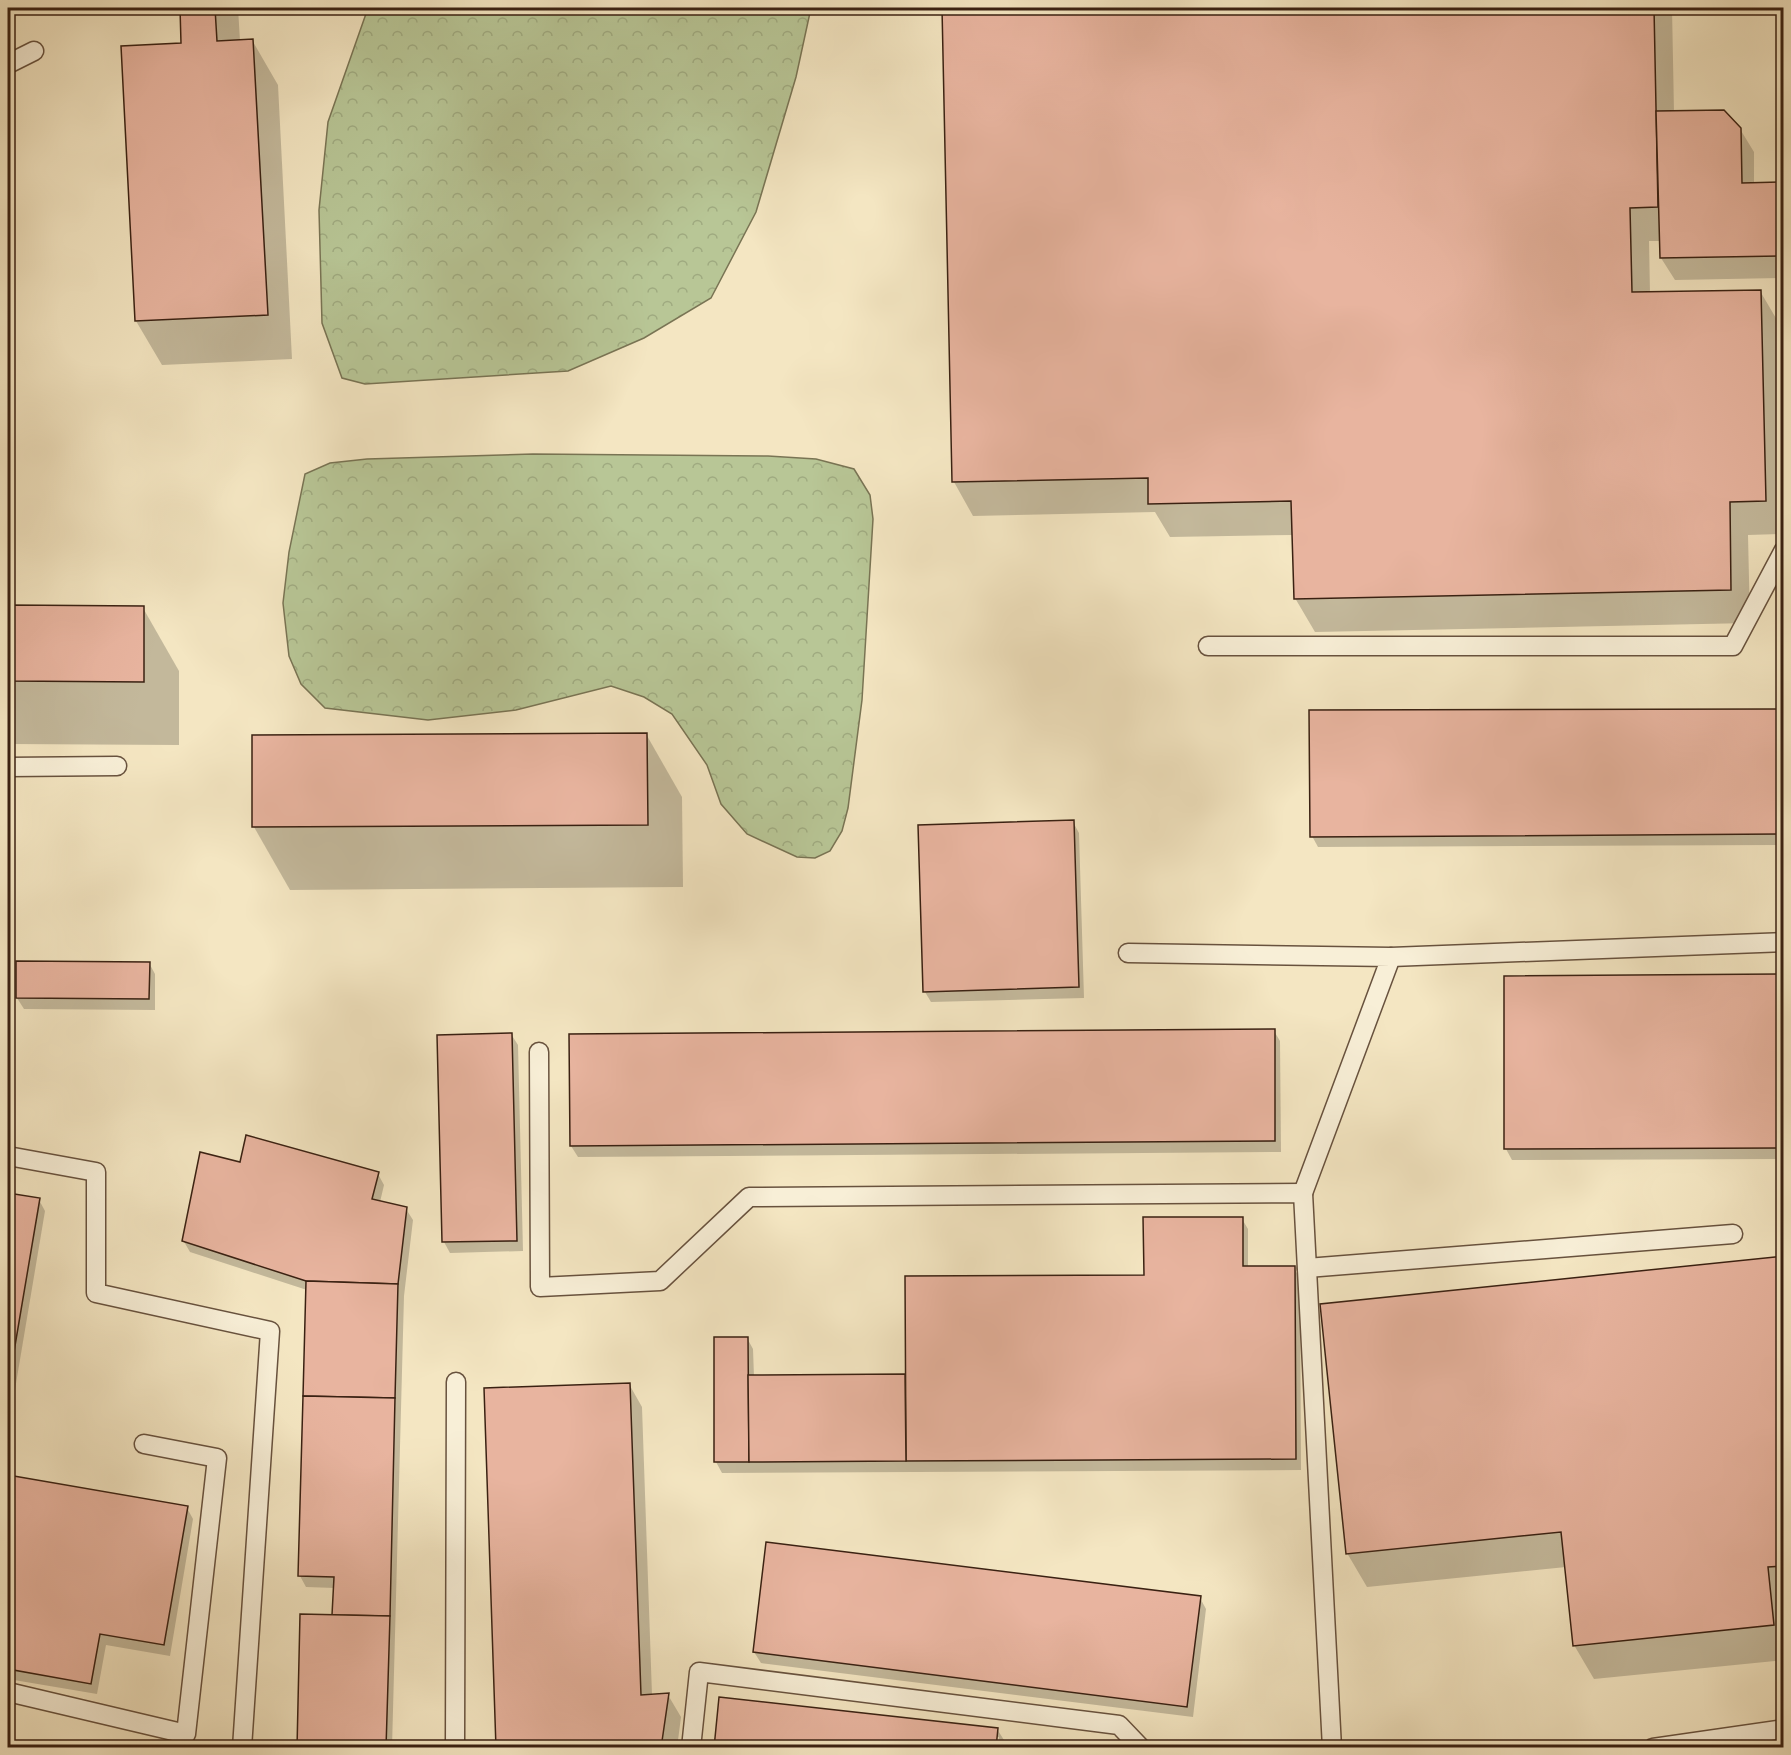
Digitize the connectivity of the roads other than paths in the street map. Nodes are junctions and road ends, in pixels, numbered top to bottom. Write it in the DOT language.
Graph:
graph roads {
  1 [pos="34,51"];
  2 [pos="8,64"];
  3 [pos="1784,550"];
  4 [pos="1208,646"];
  5 [pos="117,766"];
  6 [pos="8,767"];
  7 [pos="1784,942"];
  8 [pos="1128,953"];
  9 [pos="1392,957"];
  10 [pos="539,1052"];
  11 [pos="8,1156"];
  12 [pos="1303,1193"];
  13 [pos="1733,1234"];
  14 [pos="1307,1268"];
  15 [pos="456,1382"];
  16 [pos="144,1444"];
  17 [pos="8,1692"];
  18 [pos="1784,1729"];
  19 [pos="242,1748"];
  20 [pos="455,1748"];
  21 [pos="691,1748"];
  22 [pos="1141,1748"];
  23 [pos="1332,1748"];
  24 [pos="1653,1748"];
  1 -- 2 [label="lane"];
  3 -- 4 [label="lane"];
  5 -- 6 [label="lane"];
  7 -- 9 [label="lane"];
  8 -- 9 [label="lane"];
  9 -- 12 [label="lane"];
  10 -- 12 [label="lane"];
  11 -- 19 [label="lane"];
  12 -- 14 [label="lane"];
  13 -- 14 [label="lane"];
  14 -- 23 [label="lane"];
  15 -- 20 [label="lane"];
  16 -- 17 [label="lane"];
  18 -- 24 [label="lane"];
  21 -- 22 [label="lane"];
}
